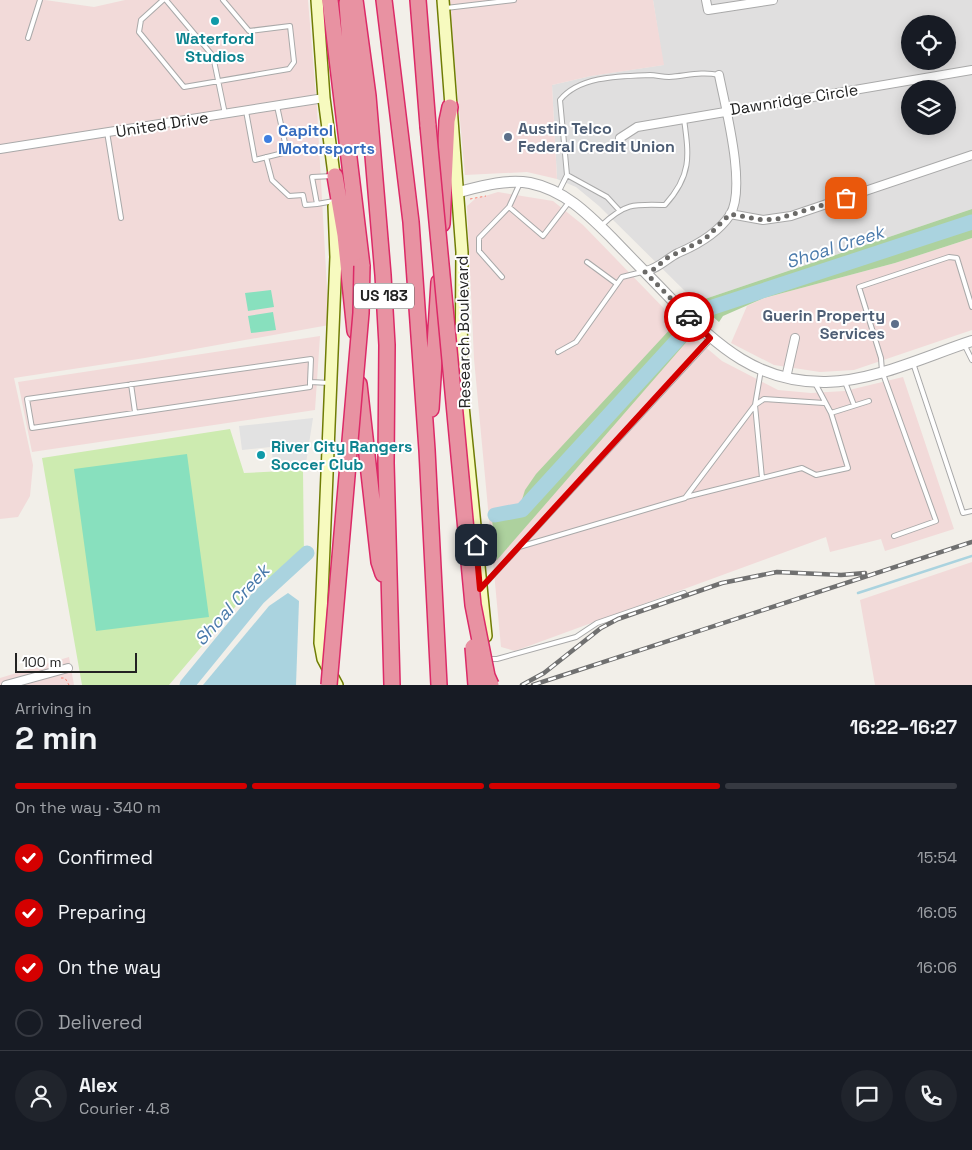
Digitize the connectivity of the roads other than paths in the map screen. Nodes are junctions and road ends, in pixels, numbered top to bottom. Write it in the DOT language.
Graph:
graph roads {
  1 [pos="40,0"];
  2 [pos="165,0"];
  3 [pos="223,0"];
  4 [pos="318,0"];
  5 [pos="330,0"];
  6 [pos="346,0"];
  7 [pos="355,0"];
  8 [pos="384,0"];
  9 [pos="418,0"];
  10 [pos="514,0"];
  11 [pos="706,0"];
  12 [pos="773,0"];
  13 [pos="443,4"];
  14 [pos="28,38"];
  15 [pos="972,70"];
  16 [pos="719,75"];
  17 [pos="218,80"];
  18 [pos="324,98"];
  19 [pos="277,106"];
  20 [pos="450,107"];
  21 [pos="246,110"];
  22 [pos="726,111"];
  23 [pos="225,114"];
  24 [pos="684,118"];
  25 [pos="107,132"];
  26 [pos="620,138"];
  27 [pos="0,149"];
  28 [pos="972,155"];
  29 [pos="266,157"];
  30 [pos="567,175"];
  31 [pos="335,176"];
  32 [pos="520,182"];
  33 [pos="459,192"];
  34 [pos="558,193"];
  35 [pos="570,200"];
  36 [pos="334,201"];
  37 [pos="317,204"];
  38 [pos="510,207"];
  39 [pos="618,209"];
  40 [pos="730,214"];
  41 [pos="121,218"];
  42 [pos="600,227"];
  43 [pos="587,262"];
  44 [pos="362,266"];
  45 [pos="645,272"];
  46 [pos="502,277"];
  47 [pos="617,284"];
  48 [pos="972,307"];
  49 [pos="710,338"];
  50 [pos="795,338"];
  51 [pos="968,342"];
  52 [pos="558,352"];
  53 [pos="972,360"];
  54 [pos="912,361"];
  55 [pos="761,370"];
  56 [pos="882,371"];
  57 [pos="786,378"];
  58 [pos="844,380"];
  59 [pos="814,381"];
  60 [pos="310,382"];
  61 [pos="332,383"];
  62 [pos="131,384"];
  63 [pos="869,401"];
  64 [pos="824,403"];
  65 [pos="755,406"];
  66 [pos="854,406"];
  67 [pos="135,412"];
  68 [pos="831,413"];
  69 [pos="427,450"];
  70 [pos="762,478"];
  71 [pos="685,498"];
  72 [pos="972,511"];
  73 [pos="894,536"];
  74 [pos="517,548"];
  75 [pos="480,589"];
  76 [pos="684,592"];
  77 [pos="390,593"];
  78 [pos="473,605"];
  79 [pos="486,659"];
  80 [pos="68,668"];
  81 [pos="6,685"];
  82 [pos="329,685"];
  83 [pos="338,685"];
  84 [pos="392,685"];
  85 [pos="439,685"];
  86 [pos="468,685"];
  87 [pos="476,685"];
  88 [pos="491,685"];
  1 -- 14 [label="lane"];
  2 -- 17 [label="lane"];
  2 -- 17 [label="lane"];
  3 -- 17 [label="lane"];
  4 -- 18 [label="main road"];
  5 -- 44 [label="highway"];
  6 -- 44 [label="highway"];
  7 -- 77 [label="highway, US 183"];
  8 -- 69 [label="highway, US 183"];
  9 -- 78 [label="highway, bridge"];
  10 -- 13 [label="lane"];
  11 -- 12 [label="street"];
  13 -- 20 [label="main road, Research Boulevard"];
  15 -- 22 [label="street, Dawnridge Circle"];
  16 -- 22 [label="street"];
  16 -- 30 [label="lane"];
  17 -- 23 [label="lane"];
  18 -- 19 [label="street, United Drive"];
  18 -- 31 [label="main road"];
  19 -- 21 [label="street, United Drive"];
  19 -- 29 [label="lane"];
  20 -- 33 [label="main road, Research Boulevard"];
  20 -- 69 [label="highway"];
  21 -- 23 [label="street, United Drive"];
  21 -- 29 [label="lane"];
  22 -- 24 [label="street, Dawnridge Circle"];
  22 -- 40 [label="street"];
  23 -- 25 [label="street, United Drive"];
  24 -- 26 [label="street, Dawnridge Circle"];
  24 -- 39 [label="lane"];
  25 -- 27 [label="street, United Drive"];
  25 -- 41 [label="lane"];
  28 -- 40 [label="street"];
  29 -- 37 [label="lane"];
  30 -- 34 [label="lane"];
  30 -- 39 [label="lane"];
  31 -- 36 [label="main road"];
  31 -- 37 [label="lane"];
  31 -- 77 [label="highway"];
  32 -- 33 [label="street"];
  32 -- 34 [label="street"];
  32 -- 38 [label="lane"];
  33 -- 75 [label="main road, Research Boulevard"];
  34 -- 35 [label="street"];
  35 -- 38 [label="lane"];
  35 -- 42 [label="street"];
  36 -- 37 [label="lane"];
  36 -- 61 [label="main road"];
  38 -- 46 [label="lane"];
  39 -- 42 [label="lane"];
  40 -- 45 [label="street"];
  42 -- 45 [label="street"];
  43 -- 47 [label="lane"];
  44 -- 82 [label="highway, bridge"];
  45 -- 47 [label="lane"];
  45 -- 49 [label="street"];
  47 -- 52 [label="lane"];
  48 -- 56 [label="lane"];
  49 -- 55 [label="street"];
  49 -- 74 [label="lane"];
  50 -- 57 [label="street"];
  51 -- 53 [label="lane"];
  51 -- 54 [label="street"];
  54 -- 56 [label="street"];
  54 -- 72 [label="lane"];
  55 -- 57 [label="street"];
  55 -- 65 [label="lane"];
  56 -- 58 [label="street"];
  56 -- 73 [label="lane"];
  57 -- 59 [label="street"];
  58 -- 59 [label="street"];
  58 -- 66 [label="lane"];
  59 -- 64 [label="lane"];
  60 -- 61 [label="lane"];
  60 -- 62 [label="lane"];
  60 -- 67 [label="lane"];
  61 -- 83 [label="main road"];
  62 -- 67 [label="lane"];
  62 -- 67 [label="lane"];
  63 -- 66 [label="lane"];
  64 -- 65 [label="lane"];
  64 -- 68 [label="lane"];
  65 -- 70 [label="lane"];
  65 -- 71 [label="lane"];
  66 -- 68 [label="lane"];
  68 -- 70 [label="lane"];
  69 -- 85 [label="highway, US 183"];
  70 -- 71 [label="lane"];
  71 -- 74 [label="lane"];
  74 -- 75 [label="lane"];
  75 -- 79 [label="main road, Research Boulevard"];
  76 -- 79 [label="lane"];
  77 -- 84 [label="highway, US 183"];
  78 -- 87 [label="highway, bridge"];
  78 -- 88 [label="highway, bridge"];
  79 -- 86 [label="main road"];
  80 -- 81 [label="street"];
}
